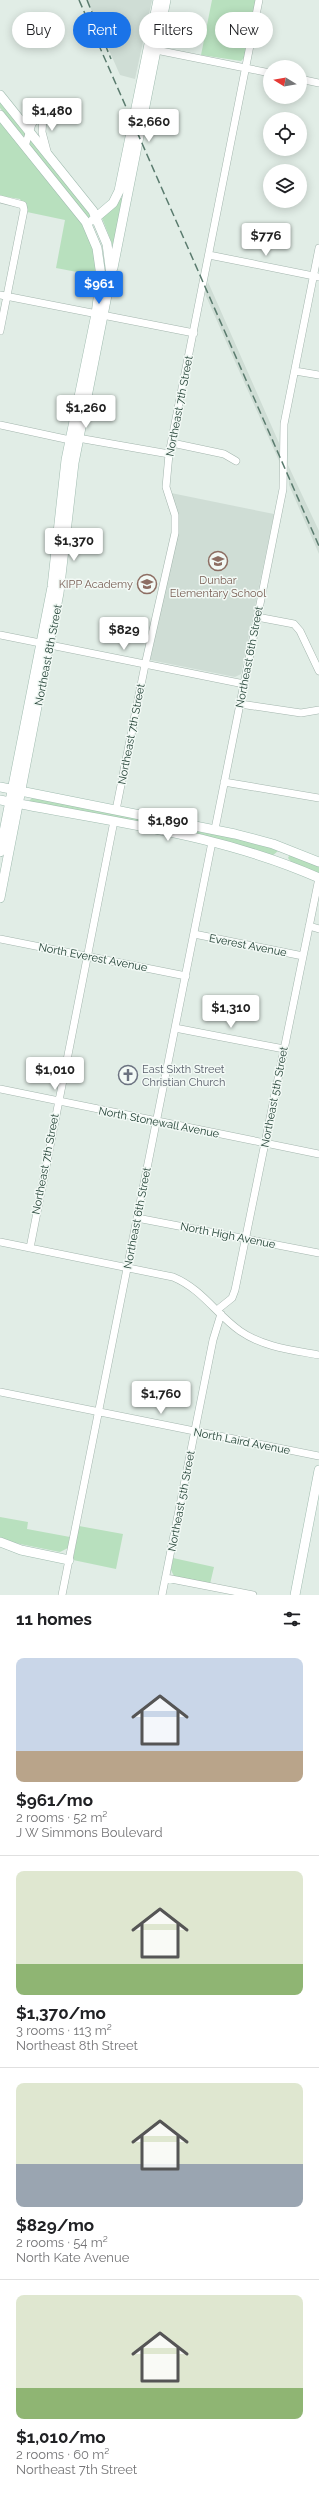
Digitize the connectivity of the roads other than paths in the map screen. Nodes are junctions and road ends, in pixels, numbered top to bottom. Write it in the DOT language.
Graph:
graph roads {
  1 [pos="158,0"];
  2 [pos="166,0"];
  3 [pos="259,0"];
  4 [pos="156,50"];
  5 [pos="246,68"];
  6 [pos="263,72"];
  7 [pos="307,80"];
  8 [pos="319,83"];
  9 [pos="0,95"];
  10 [pos="0,115"];
  11 [pos="30,132"];
  12 [pos="25,146"];
  13 [pos="50,156"];
  14 [pos="0,199"];
  15 [pos="96,216"];
  16 [pos="90,230"];
  17 [pos="319,248"];
  18 [pos="209,255"];
  19 [pos="316,277"];
  20 [pos="110,282"];
  21 [pos="3,296"];
  22 [pos="100,315"];
  23 [pos="0,331"];
  24 [pos="194,333"];
  25 [pos="295,371"];
  26 [pos="319,375"];
  27 [pos="0,425"];
  28 [pos="74,439"];
  29 [pos="172,443"];
  30 [pos="169,454"];
  31 [pos="236,461"];
  32 [pos="257,617"];
  33 [pos="0,635"];
  34 [pos="46,644"];
  35 [pos="145,665"];
  36 [pos="319,672"];
  37 [pos="244,684"];
  38 [pos="240,704"];
  39 [pos="319,710"];
  40 [pos="224,782"];
  41 [pos="0,787"];
  42 [pos="17,791"];
  43 [pos="319,798"];
  44 [pos="0,800"];
  45 [pos="10,802"];
  46 [pos="19,804"];
  47 [pos="116,810"];
  48 [pos="114,821"];
  49 [pos="215,829"];
  50 [pos="212,842"];
  51 [pos="0,852"];
  52 [pos="319,862"];
  53 [pos="319,878"];
  54 [pos="0,898"];
  55 [pos="309,926"];
  56 [pos="319,929"];
  57 [pos="194,934"];
  58 [pos="0,938"];
  59 [pos="303,956"];
  60 [pos="86,957"];
  61 [pos="186,976"];
  62 [pos="175,1028"];
  63 [pos="284,1049"];
  64 [pos="0,1089"];
  65 [pos="58,1101"];
  66 [pos="157,1121"];
  67 [pos="265,1143"];
  68 [pos="319,1154"];
  69 [pos="137,1218"];
  70 [pos="246,1239"];
  71 [pos="0,1242"];
  72 [pos="30,1248"];
  73 [pos="319,1253"];
  74 [pos="128,1267"];
  75 [pos="219,1312"];
  76 [pos="319,1355"];
  77 [pos="0,1392"];
  78 [pos="98,1412"];
  79 [pos="195,1431"];
  80 [pos="319,1456"];
  81 [pos="318,1476"];
  82 [pos="0,1542"];
  83 [pos="0,1550"];
  84 [pos="21,1550"];
  85 [pos="69,1560"];
  86 [pos="166,1578"];
  87 [pos="62,1595"];
  88 [pos="162,1595"];
  89 [pos="253,1595"];
  90 [pos="295,1595"];
  1 -- 15 [label="main road"];
  2 -- 4 [label="main road"];
  3 -- 5 [label="street, Northeast 7th Street"];
  4 -- 5 [label="street"];
  4 -- 20 [label="main road"];
  5 -- 6 [label="street"];
  5 -- 18 [label="street, Northeast 7th Street"];
  7 -- 8 [label="street"];
  9 -- 11 [label="main road"];
  10 -- 12 [label="main road"];
  11 -- 12 [label="street"];
  11 -- 13 [label="main road"];
  11 -- 13 [label="street"];
  12 -- 16 [label="main road"];
  13 -- 15 [label="main road"];
  14 -- 21 [label="street"];
  15 -- 16 [label="main road"];
  15 -- 20 [label="main road"];
  16 -- 22 [label="main road"];
  17 -- 19 [label="street, Northeast 6th Street"];
  18 -- 19 [label="street"];
  18 -- 24 [label="street, Northeast 7th Street"];
  19 -- 25 [label="street, Northeast 6th Street"];
  20 -- 22 [label="main road"];
  21 -- 22 [label="street"];
  21 -- 23 [label="street"];
  22 -- 24 [label="street"];
  22 -- 28 [label="main road, Northeast 8th Street"];
  24 -- 29 [label="street, Northeast 7th Street"];
  25 -- 26 [label="street"];
  25 -- 32 [label="street, Northeast 6th Street"];
  27 -- 28 [label="street"];
  28 -- 30 [label="street"];
  28 -- 34 [label="main road, Northeast 8th Street"];
  29 -- 30 [label="street, Northeast 7th Street"];
  29 -- 31 [label="street"];
  30 -- 35 [label="street, Northeast 7th Street"];
  32 -- 36 [label="street"];
  32 -- 37 [label="street, Northeast 6th Street"];
  33 -- 34 [label="street"];
  34 -- 35 [label="street"];
  34 -- 42 [label="main road, Northeast 8th Street"];
  35 -- 37 [label="street"];
  35 -- 47 [label="street, Northeast 7th Street"];
  37 -- 38 [label="street, Northeast 6th Street"];
  38 -- 39 [label="street"];
  38 -- 40 [label="street, Northeast 6th Street"];
  40 -- 43 [label="street"];
  40 -- 49 [label="street, Northeast 6th Street"];
  41 -- 42 [label="main road"];
  42 -- 45 [label="main road, Northeast 8th Street"];
  42 -- 46 [label="main road, Northeast 8th Street"];
  42 -- 47 [label="main road"];
  44 -- 45 [label="main road"];
  45 -- 46 [label="main road"];
  45 -- 51 [label="main road, Northeast 8th Street"];
  46 -- 48 [label="main road"];
  46 -- 54 [label="main road, Northeast 8th Street"];
  47 -- 49 [label="main road"];
  48 -- 50 [label="main road"];
  48 -- 60 [label="street, Northeast 7th Street"];
  49 -- 52 [label="main road"];
  50 -- 53 [label="main road"];
  50 -- 57 [label="street, Northeast 6th Street"];
  53 -- 55 [label="street, Northeast 5th Street"];
  55 -- 56 [label="street"];
  55 -- 59 [label="street, Northeast 5th Street"];
  57 -- 59 [label="street, Everest Avenue"];
  57 -- 61 [label="street, Northeast 6th Street"];
  58 -- 60 [label="street, North Everest Avenue"];
  59 -- 63 [label="street, Northeast 5th Street"];
  60 -- 61 [label="street, North Everest Avenue"];
  60 -- 65 [label="street, Northeast 7th Street"];
  61 -- 62 [label="street, Northeast 6th Street"];
  62 -- 63 [label="street"];
  62 -- 66 [label="street, Northeast 6th Street"];
  63 -- 67 [label="street, Northeast 5th Street"];
  64 -- 65 [label="street, North Stonewall Avenue"];
  65 -- 66 [label="street, North Stonewall Avenue"];
  65 -- 72 [label="street, Northeast 7th Street"];
  66 -- 67 [label="street, North Stonewall Avenue"];
  66 -- 69 [label="street, Northeast 6th Street"];
  67 -- 68 [label="street, North Stonewall Avenue"];
  67 -- 70 [label="street, Northeast 5th Street"];
  69 -- 70 [label="street, North High Avenue"];
  69 -- 74 [label="street, Northeast 6th Street"];
  70 -- 73 [label="street, North High Avenue"];
  70 -- 75 [label="street, Northeast 5th Street"];
  71 -- 72 [label="street"];
  72 -- 74 [label="street"];
  74 -- 75 [label="street"];
  74 -- 78 [label="street, Northeast 6th Street"];
  75 -- 76 [label="street"];
  75 -- 79 [label="street, Northeast 5th Street"];
  77 -- 78 [label="street, North Laird Avenue"];
  78 -- 79 [label="street, North Laird Avenue"];
  78 -- 85 [label="street, Northeast 6th Street"];
  79 -- 80 [label="street, North Laird Avenue"];
  79 -- 86 [label="street, Northeast 5th Street"];
  81 -- 90 [label="main road"];
  82 -- 84 [label="main road"];
  83 -- 84 [label="main road"];
  84 -- 85 [label="main road"];
  85 -- 87 [label="street, Northeast 6th Street"];
  86 -- 88 [label="street, Northeast 5th Street"];
  86 -- 89 [label="street"];
}
